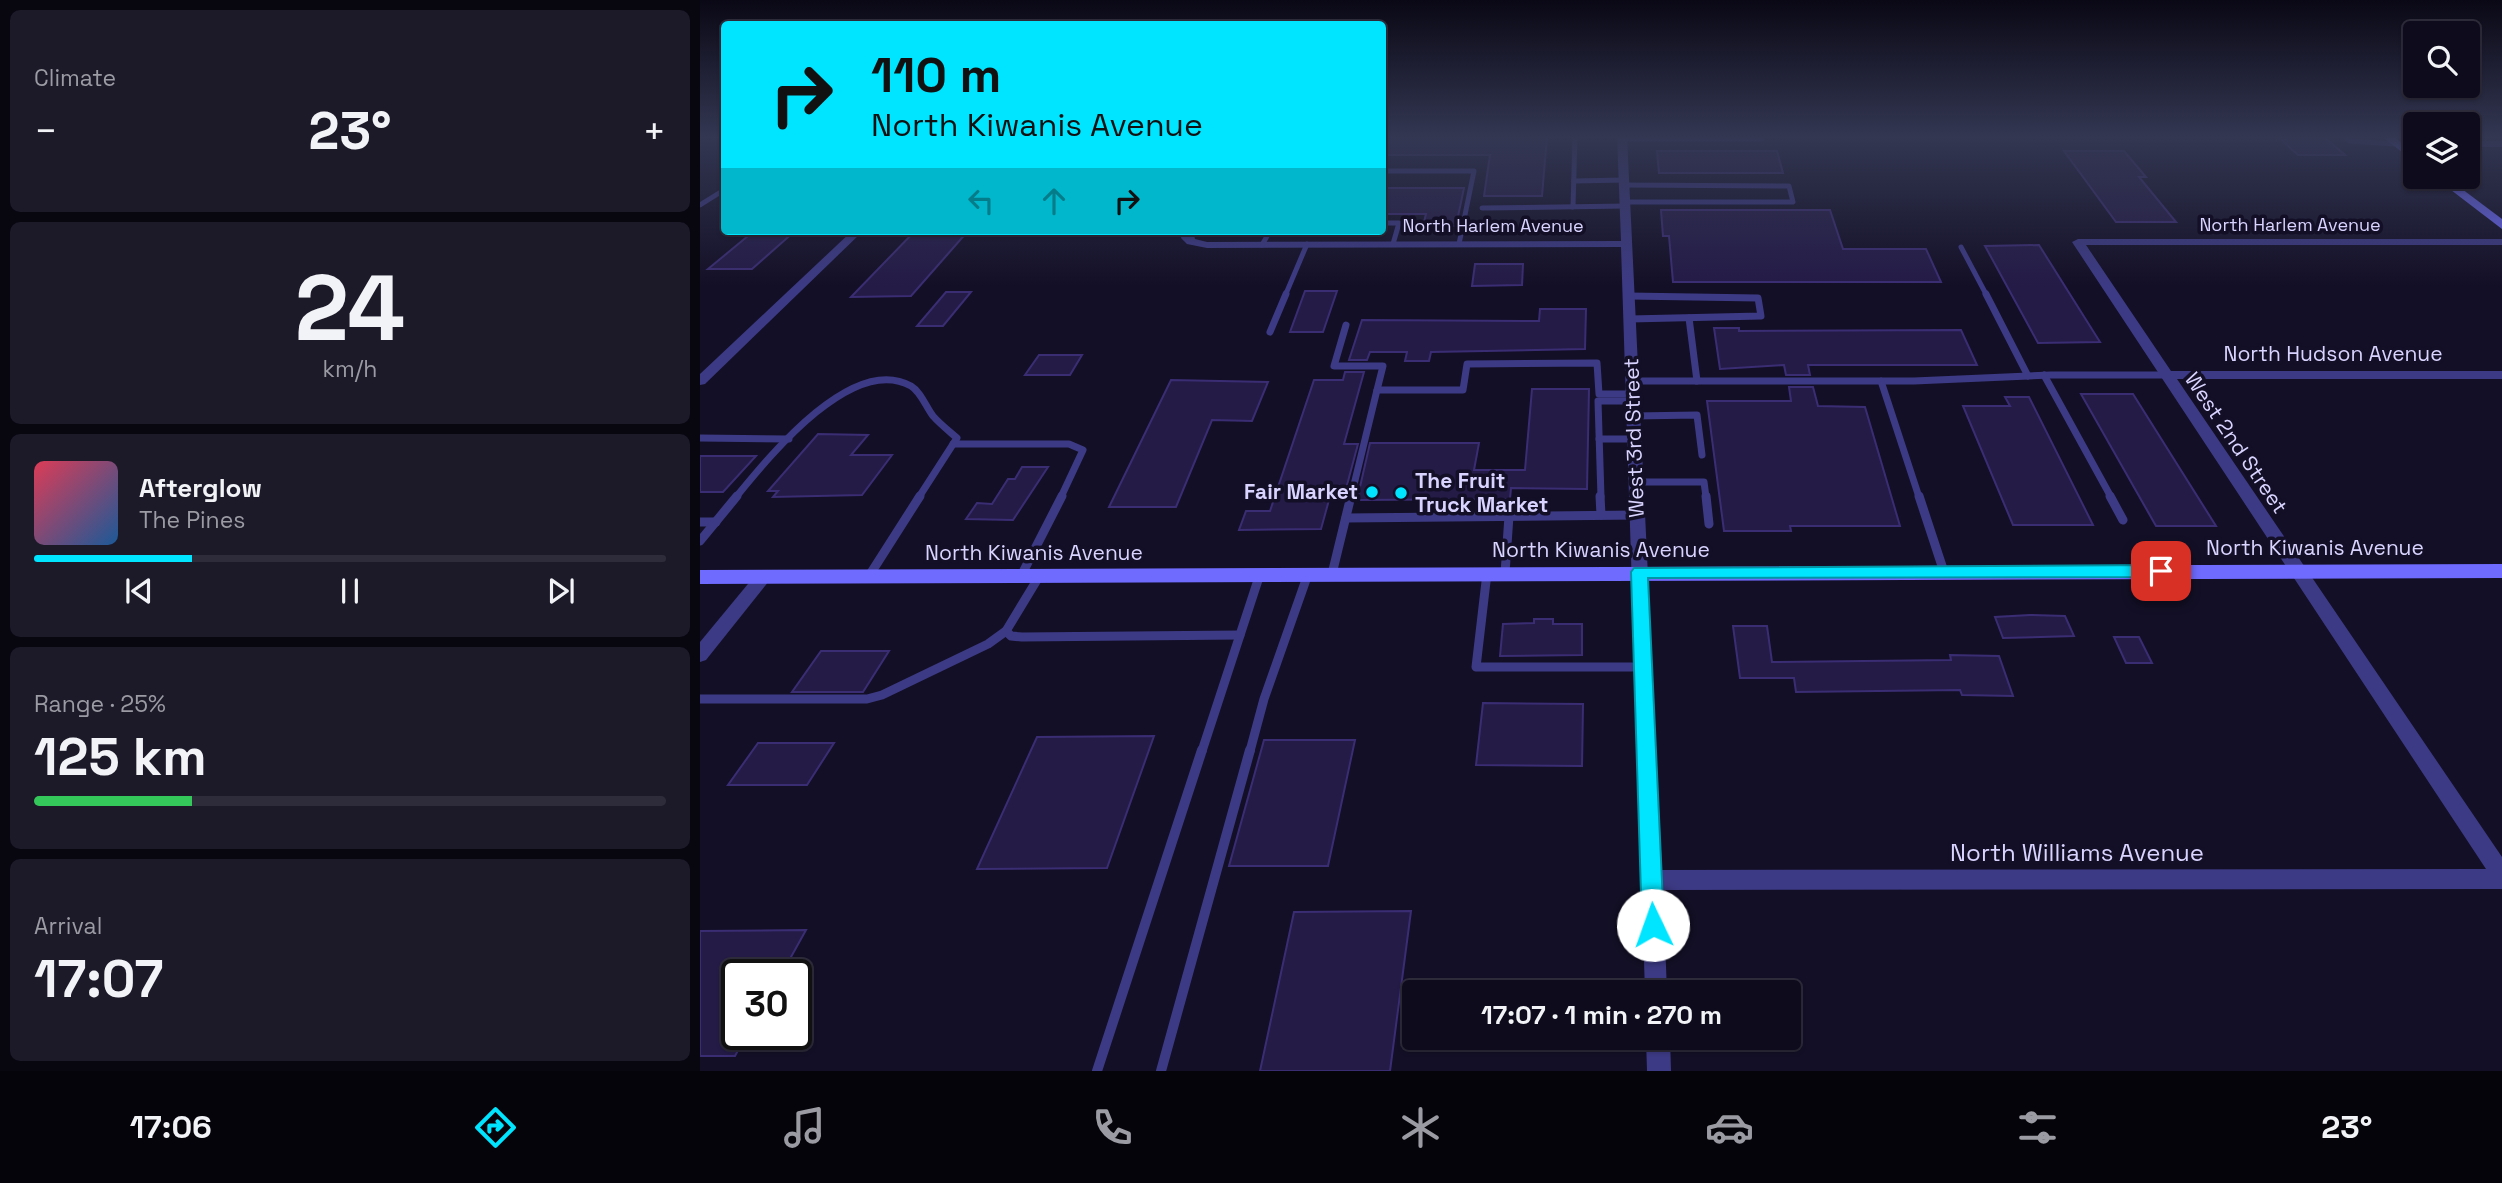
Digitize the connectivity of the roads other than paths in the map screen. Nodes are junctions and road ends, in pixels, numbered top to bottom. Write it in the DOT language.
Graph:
graph roads {
  1 [pos="1471,186"];
  2 [pos="1574,186"];
  3 [pos="1595,186"];
  4 [pos="1625,186"];
  5 [pos="2455,189"];
  6 [pos="721,192"];
  7 [pos="1625,193"];
  8 [pos="700,205"];
  9 [pos="1573,207"];
  10 [pos="1482,208"];
  11 [pos="1386,223"];
  12 [pos="2502,225"];
  13 [pos="854,235"];
  14 [pos="1268,235"];
  15 [pos="1189,236"];
  16 [pos="2078,242"];
  17 [pos="2502,242"];
  18 [pos="1262,244"];
  19 [pos="1307,244"];
  20 [pos="1393,244"];
  21 [pos="1460,244"];
  22 [pos="1627,244"];
  23 [pos="1961,247"];
  24 [pos="1629,296"];
  25 [pos="1689,318"];
  26 [pos="1630,319"];
  27 [pos="1346,324"];
  28 [pos="1270,332"];
  29 [pos="2044,375"];
  30 [pos="2165,375"];
  31 [pos="2502,375"];
  32 [pos="2028,376"];
  33 [pos="700,381"];
  34 [pos="1697,381"];
  35 [pos="1881,381"];
  36 [pos="1377,390"];
  37 [pos="1633,398"];
  38 [pos="700,438"];
  39 [pos="789,439"];
  40 [pos="1599,439"];
  41 [pos="1634,439"];
  42 [pos="953,444"];
  43 [pos="1702,455"];
  44 [pos="1636,482"];
  45 [pos="1601,515"];
  46 [pos="1637,515"];
  47 [pos="1509,516"];
  48 [pos="1346,518"];
  49 [pos="2123,520"];
  50 [pos="716,522"];
  51 [pos="700,523"];
  52 [pos="1709,524"];
  53 [pos="700,541"];
  54 [pos="2502,570"];
  55 [pos="2297,571"];
  56 [pos="1640,572"];
  57 [pos="1944,572"];
  58 [pos="1496,573"];
  59 [pos="1260,574"];
  60 [pos="1308,574"];
  61 [pos="1332,574"];
  62 [pos="1030,575"];
  63 [pos="869,576"];
  64 [pos="700,577"];
  65 [pos="763,577"];
  66 [pos="1006,631"];
  67 [pos="1240,635"];
  68 [pos="700,656"];
  69 [pos="1643,667"];
  70 [pos="700,699"];
  71 [pos="2502,877"];
  72 [pos="1651,880"];
  73 [pos="1655,980"];
  74 [pos="1658,1050"];
  75 [pos="1097,1071"];
  76 [pos="1161,1071"];
  77 [pos="1659,1071"];
  1 -- 21 [label="lane"];
  2 -- 9 [label="lane"];
  3 -- 7 [label="lane"];
  4 -- 7 [label="street, West 3rd Street"];
  5 -- 12 [label="main road"];
  6 -- 8 [label="lane"];
  7 -- 7 [label="lane"];
  7 -- 9 [label="lane"];
  7 -- 22 [label="street, West 3rd Street"];
  9 -- 10 [label="lane"];
  11 -- 20 [label="lane"];
  13 -- 33 [label="street"];
  14 -- 18 [label="lane"];
  15 -- 18 [label="street, North Harlem Avenue"];
  16 -- 17 [label="street, North Harlem Avenue"];
  16 -- 30 [label="street, West 2nd Street"];
  18 -- 19 [label="street, North Harlem Avenue"];
  19 -- 20 [label="street, North Harlem Avenue"];
  19 -- 28 [label="lane"];
  20 -- 21 [label="street, North Harlem Avenue"];
  21 -- 22 [label="street, North Harlem Avenue"];
  22 -- 24 [label="street, West 3rd Street"];
  23 -- 32 [label="lane"];
  24 -- 25 [label="lane"];
  24 -- 26 [label="street, West 3rd Street"];
  25 -- 26 [label="lane"];
  25 -- 34 [label="lane"];
  26 -- 37 [label="street, West 3rd Street"];
  27 -- 36 [label="lane"];
  29 -- 30 [label="lane"];
  29 -- 32 [label="lane"];
  29 -- 49 [label="lane"];
  30 -- 31 [label="street, North Hudson Avenue"];
  30 -- 55 [label="street, West 2nd Street"];
  32 -- 35 [label="lane"];
  34 -- 35 [label="lane"];
  34 -- 37 [label="lane"];
  35 -- 57 [label="lane"];
  36 -- 37 [label="lane"];
  36 -- 48 [label="lane"];
  37 -- 40 [label="lane"];
  37 -- 41 [label="street, West 3rd Street"];
  37 -- 43 [label="lane"];
  38 -- 39 [label="lane"];
  39 -- 42 [label="lane"];
  39 -- 50 [label="lane"];
  40 -- 41 [label="lane"];
  40 -- 45 [label="lane"];
  41 -- 44 [label="street, West 3rd Street"];
  42 -- 62 [label="lane"];
  42 -- 63 [label="lane"];
  44 -- 46 [label="street, West 3rd Street"];
  44 -- 52 [label="lane"];
  45 -- 46 [label="lane"];
  45 -- 47 [label="lane"];
  46 -- 56 [label="street, West 3rd Street"];
  47 -- 48 [label="lane"];
  47 -- 58 [label="lane"];
  48 -- 61 [label="lane"];
  50 -- 51 [label="lane"];
  50 -- 53 [label="lane"];
  54 -- 55 [label="main road, North Kiwanis Avenue"];
  55 -- 57 [label="main road, North Kiwanis Avenue"];
  55 -- 71 [label="street, West 2nd Street"];
  56 -- 57 [label="main road, North Kiwanis Avenue"];
  56 -- 58 [label="main road, North Kiwanis Avenue"];
  56 -- 69 [label="street, West 3rd Street"];
  58 -- 61 [label="main road, North Kiwanis Avenue"];
  58 -- 69 [label="lane"];
  59 -- 60 [label="main road, North Kiwanis Avenue"];
  59 -- 62 [label="main road, North Kiwanis Avenue"];
  59 -- 67 [label="lane"];
  60 -- 61 [label="main road, North Kiwanis Avenue"];
  60 -- 76 [label="lane"];
  62 -- 63 [label="main road, North Kiwanis Avenue"];
  62 -- 66 [label="lane"];
  63 -- 65 [label="main road, North Kiwanis Avenue"];
  64 -- 65 [label="main road, North Kiwanis Avenue"];
  65 -- 68 [label="street"];
  66 -- 67 [label="lane"];
  66 -- 70 [label="lane"];
  67 -- 75 [label="lane"];
  69 -- 72 [label="street, West 3rd Street"];
  71 -- 72 [label="street, North Williams Avenue"];
  72 -- 73 [label="street, West 3rd Street"];
  74 -- 77 [label="street"];
}
